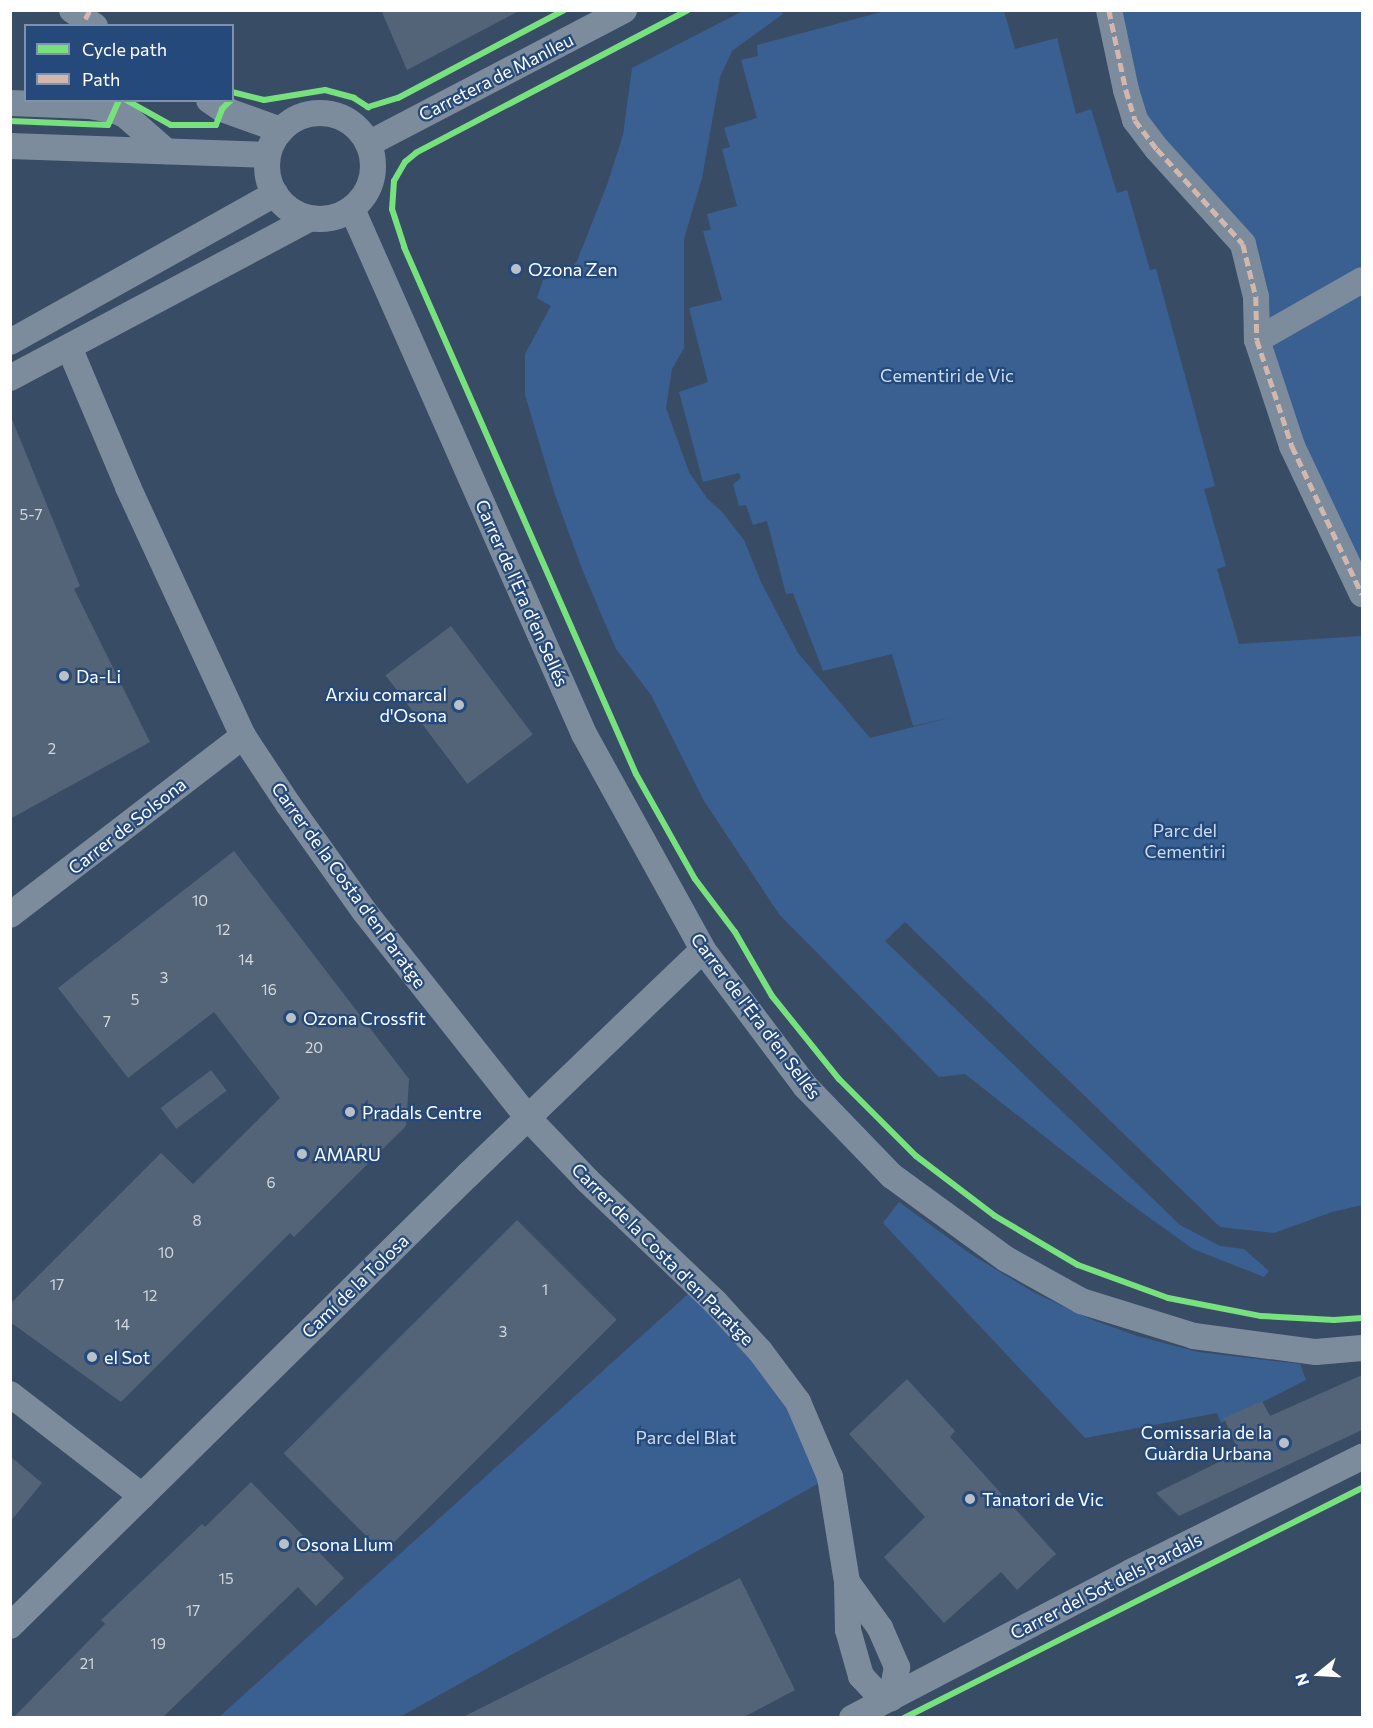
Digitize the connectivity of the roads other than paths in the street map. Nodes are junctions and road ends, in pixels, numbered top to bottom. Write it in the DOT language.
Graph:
graph roads {
  1 [pos="72,10"];
  2 [pos="624,10"];
  3 [pos="1109,10"];
  4 [pos="92,24"];
  5 [pos="212,102"];
  6 [pos="10,103"];
  7 [pos="282,130"];
  8 [pos="368,144"];
  9 [pos="10,146"];
  10 [pos="166,151"];
  11 [pos="267,155"];
  12 [pos="274,194"];
  13 [pos="352,209"];
  14 [pos="309,219"];
  15 [pos="1362,280"];
  16 [pos="1257,339"];
  17 [pos="10,342"];
  18 [pos="69,347"];
  19 [pos="10,354"];
  20 [pos="41,362"];
  21 [pos="10,378"];
  22 [pos="1362,594"];
  23 [pos="243,736"];
  24 [pos="10,915"];
  25 [pos="703,950"];
  26 [pos="529,1119"];
  27 [pos="1362,1348"];
  28 [pos="10,1394"];
  29 [pos="1362,1457"];
  30 [pos="142,1496"];
  31 [pos="847,1582"];
  32 [pos="10,1626"];
  33 [pos="888,1699"];
  34 [pos="852,1718"];
  1 -- 4 [label="street"];
  2 -- 8 [label="street, Carretera de Manlleu"];
  3 -- 16 [label="street"];
  5 -- 7 [label="street"];
  6 -- 10 [label="street"];
  7 -- 8 [label="street"];
  7 -- 11 [label="street"];
  8 -- 13 [label="street"];
  9 -- 10 [label="street"];
  10 -- 11 [label="street"];
  11 -- 12 [label="street"];
  12 -- 14 [label="street"];
  12 -- 17 [label="street"];
  13 -- 14 [label="street"];
  13 -- 25 [label="street, Carrer de l'Era d'en Sellés"];
  14 -- 18 [label="street"];
  15 -- 16 [label="street"];
  16 -- 22 [label="street"];
  18 -- 20 [label="street"];
  18 -- 23 [label="street, Carrer de la Costa d'en Paratge"];
  19 -- 20 [label="street"];
  20 -- 21 [label="street"];
  23 -- 24 [label="street, Carrer de Solsona"];
  23 -- 26 [label="street, Carrer de la Costa d'en Paratge"];
  25 -- 26 [label="street, Camí de la Tolosa"];
  25 -- 27 [label="street, Carrer de l'Era d'en Sellés"];
  26 -- 30 [label="street, Camí de la Tolosa"];
  26 -- 31 [label="street, Carrer de la Costa d'en Paratge"];
  28 -- 30 [label="street"];
  29 -- 33 [label="street, Carrer del Sot dels Pardals"];
  30 -- 32 [label="street, Camí de la Tolosa"];
  31 -- 33 [label="street, Carrer de la Costa d'en Paratge"];
  31 -- 33 [label="street"];
  33 -- 34 [label="street, Carrer del Sot dels Pardals"];
}
